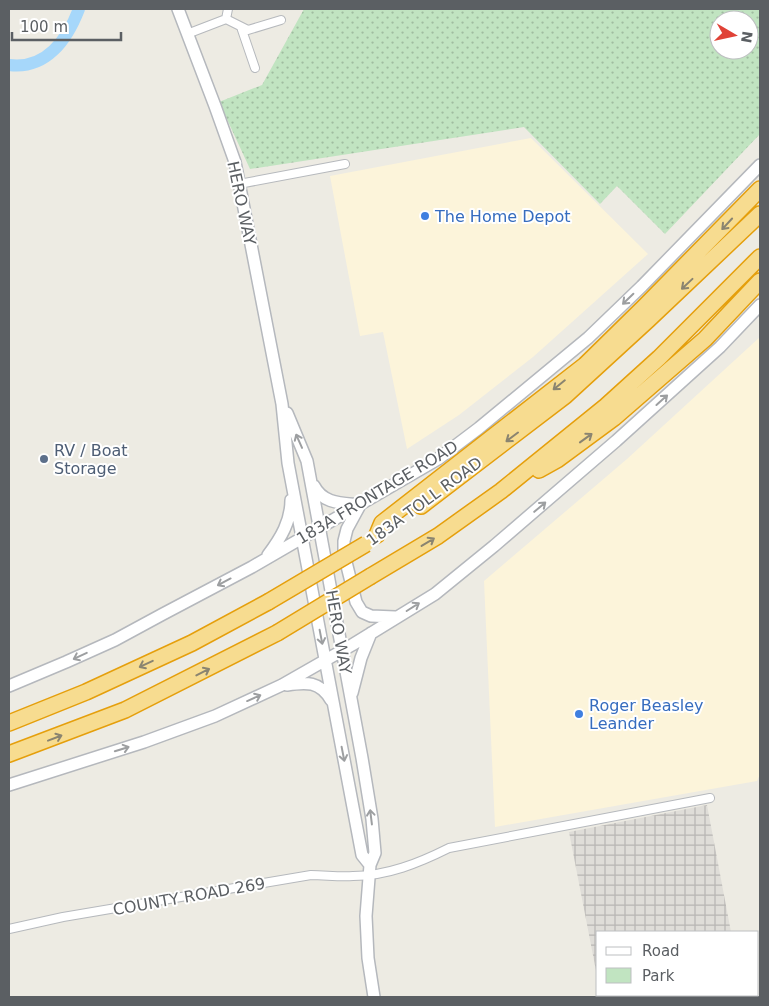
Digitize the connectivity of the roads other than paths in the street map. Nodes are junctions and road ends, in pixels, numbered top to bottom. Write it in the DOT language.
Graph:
graph roads {
  1 [pos="178,9"];
  2 [pos="228,9"];
  3 [pos="226,19"];
  4 [pos="281,20"];
  5 [pos="241,27"];
  6 [pos="187,34"];
  7 [pos="255,68"];
  8 [pos="345,164"];
  9 [pos="760,165"];
  10 [pos="239,184"];
  11 [pos="760,189"];
  12 [pos="760,214"];
  13 [pos="760,257"];
  14 [pos="760,281"];
  15 [pos="760,305"];
  16 [pos="282,404"];
  17 [pos="288,463"];
  18 [pos="311,480"];
  19 [pos="501,491"];
  20 [pos="360,505"];
  21 [pos="320,528"];
  22 [pos="302,538"];
  23 [pos="372,539"];
  24 [pos="266,558"];
  25 [pos="397,617"];
  26 [pos="372,633"];
  27 [pos="342,651"];
  28 [pos="325,660"];
  29 [pos="282,685"];
  30 [pos="9,686"];
  31 [pos="350,698"];
  32 [pos="334,706"];
  33 [pos="9,723"];
  34 [pos="9,754"];
  35 [pos="9,785"];
  36 [pos="710,798"];
  37 [pos="370,870"];
  38 [pos="9,929"];
  39 [pos="374,997"];
  1 -- 6 [label="main road, HERO WAY"];
  2 -- 3 [label="street"];
  3 -- 5 [label="street"];
  3 -- 6 [label="street"];
  4 -- 5 [label="street"];
  5 -- 7 [label="street"];
  6 -- 10 [label="main road, HERO WAY"];
  8 -- 10 [label="street"];
  9 -- 20 [label="main road, 183A FRONTAGE ROAD, one-way"];
  10 -- 16 [label="main road, HERO WAY"];
  11 -- 23 [label="highway, one-way"];
  12 -- 23 [label="highway, 183A TOLL ROAD, one-way"];
  13 -- 19 [label="highway, 183A TOLL ROAD"];
  19 -- 14 [label="highway, one-way"];
  25 -- 15 [label="main road, one-way"];
  16 -- 17 [label="main road, HERO WAY"];
  18 -- 16 [label="main road, HERO WAY, one-way"];
  17 -- 22 [label="main road, HERO WAY"];
  17 -- 24 [label="main road"];
  18 -- 20 [label="main road"];
  18 -- 21 [label="main road, HERO WAY"];
  34 -- 19 [label="highway, 183A TOLL ROAD, one-way, bridge"];
  20 -- 21 [label="main road, 183A FRONTAGE ROAD"];
  20 -- 25 [label="main road"];
  21 -- 22 [label="main road, 183A FRONTAGE ROAD"];
  21 -- 27 [label="main road, HERO WAY"];
  22 -- 24 [label="main road, 183A FRONTAGE ROAD"];
  22 -- 28 [label="main road, HERO WAY, one-way"];
  23 -- 33 [label="highway, 183A TOLL ROAD, one-way, bridge"];
  24 -- 30 [label="main road, 183A FRONTAGE ROAD, one-way"];
  25 -- 26 [label="main road"];
  26 -- 27 [label="main road"];
  26 -- 31 [label="main road"];
  27 -- 28 [label="main road"];
  27 -- 31 [label="main road, HERO WAY"];
  28 -- 29 [label="main road"];
  28 -- 32 [label="main road, HERO WAY"];
  29 -- 32 [label="main road"];
  35 -- 29 [label="main road, one-way"];
  37 -- 31 [label="main road, HERO WAY, one-way"];
  32 -- 37 [label="main road, HERO WAY, one-way"];
  36 -- 37 [label="street, COUNTY ROAD 269"];
  37 -- 38 [label="street, COUNTY ROAD 269"];
  37 -- 39 [label="main road"];
}
